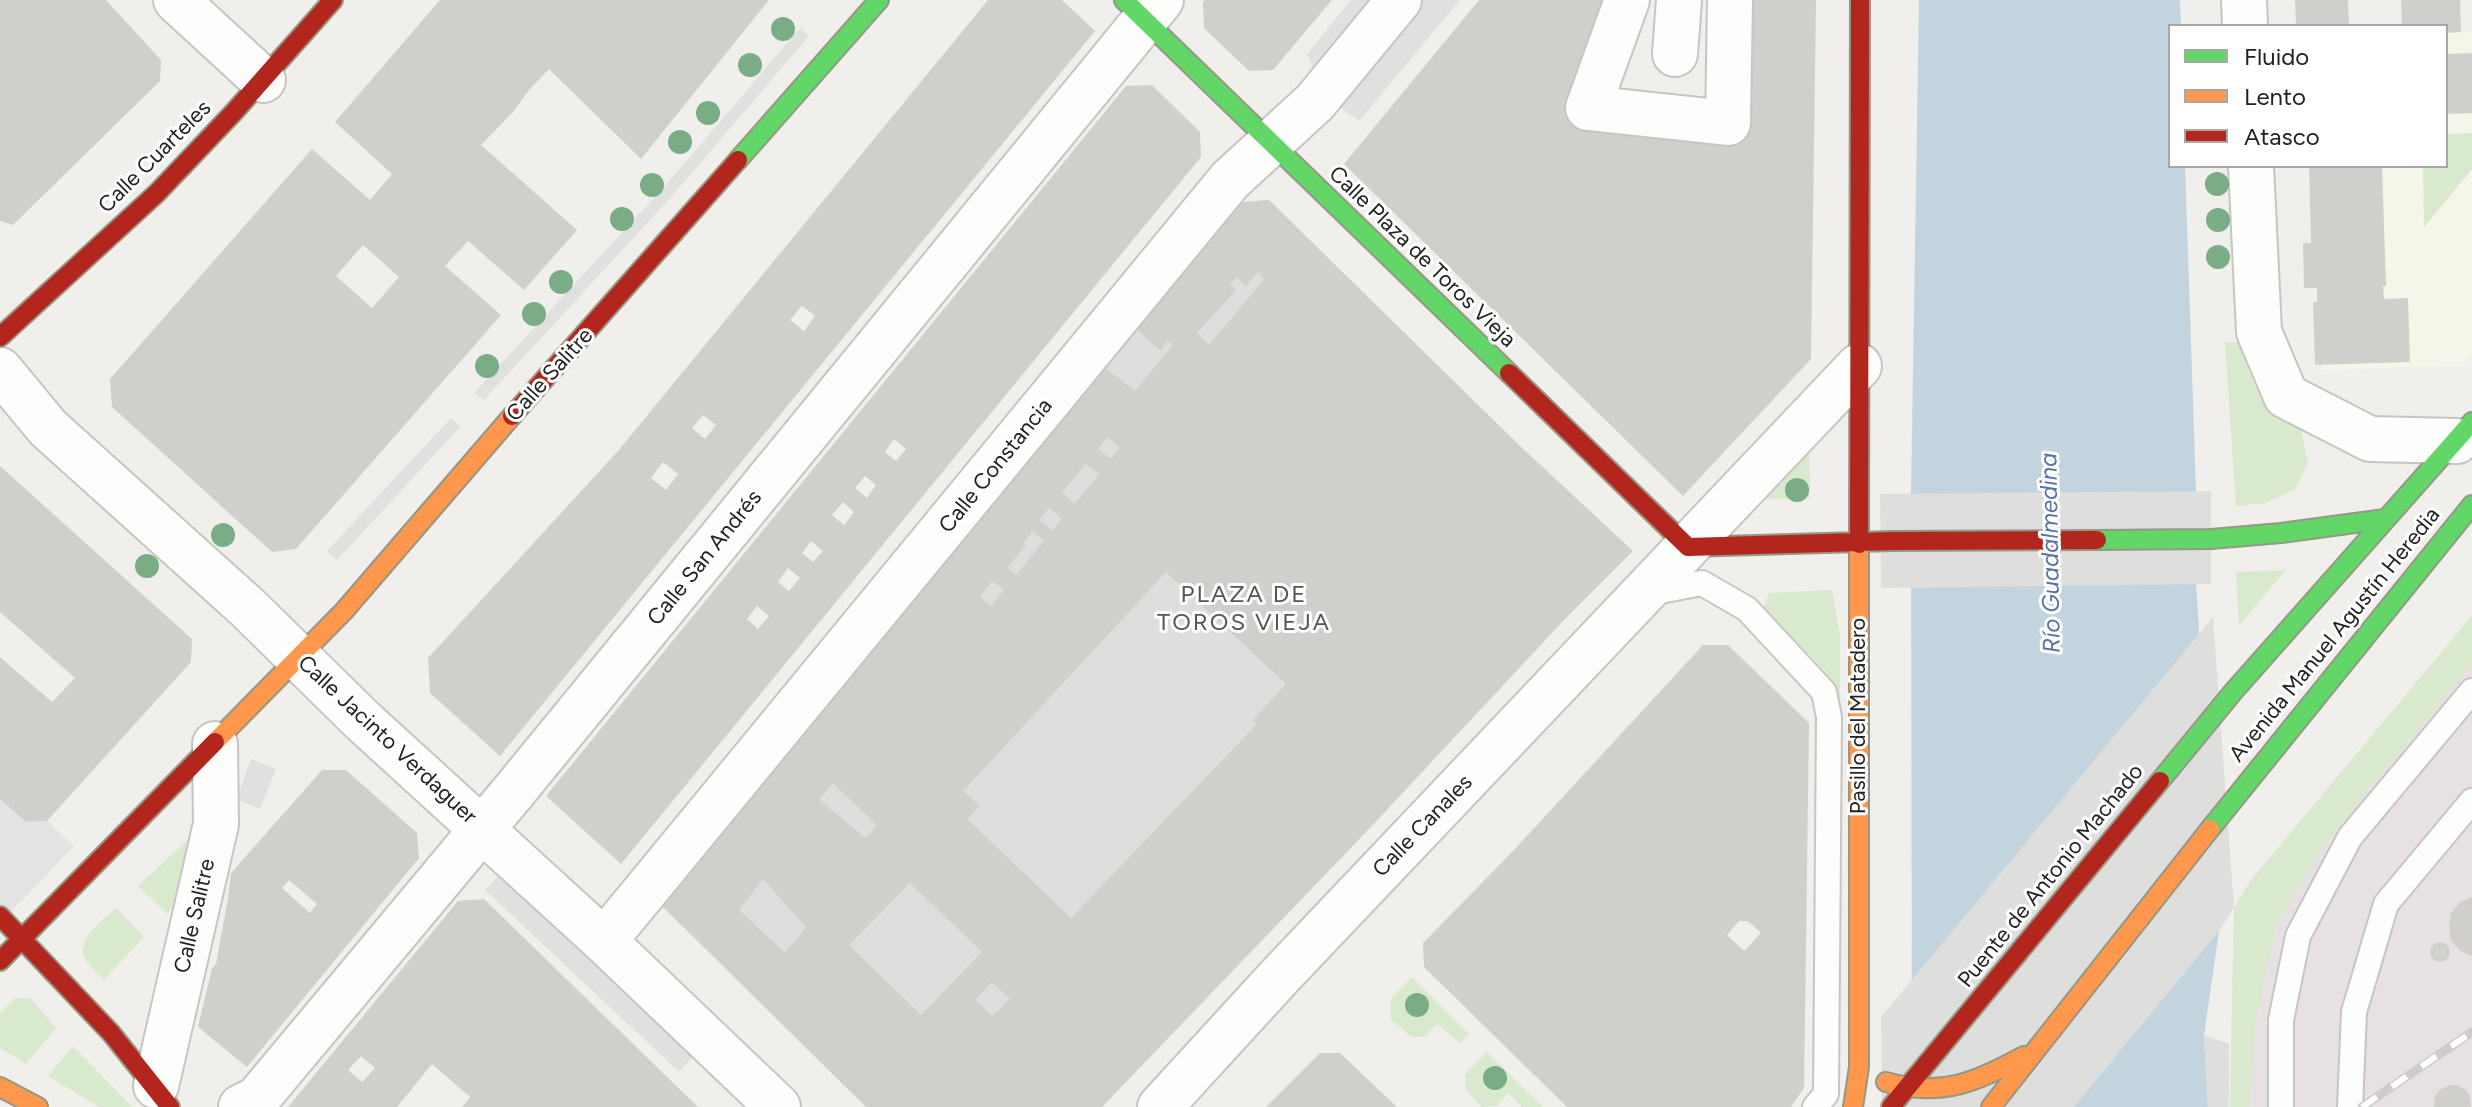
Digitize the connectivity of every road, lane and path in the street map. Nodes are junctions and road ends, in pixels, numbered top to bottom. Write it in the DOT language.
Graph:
graph roads {
  1 [pos="176,0"];
  2 [pos="333,0"];
  3 [pos="879,0"];
  4 [pos="1399,0"];
  5 [pos="1627,0"];
  6 [pos="1679,0"];
  7 [pos="1730,0"];
  8 [pos="1860,0"];
  9 [pos="2244,0"];
  10 [pos="1143,7"];
  11 [pos="2245,24"];
  12 [pos="1675,54"];
  13 [pos="263,80"];
  14 [pos="1270,144"];
  15 [pos="2251,168"];
  16 [pos="0,337"];
  17 [pos="1859,366"];
  18 [pos="0,370"];
  19 [pos="2465,432"];
  20 [pos="2472,505"];
  21 [pos="2385,519"];
  22 [pos="1859,543"];
  23 [pos="1688,547"];
  24 [pos="1646,593"];
  25 [pos="298,657"];
  26 [pos="2472,691"];
  27 [pos="2233,692"];
  28 [pos="215,744"];
  29 [pos="2472,801"];
  30 [pos="482,829"];
  31 [pos="0,916"];
  32 [pos="23,940"];
  33 [pos="604,941"];
  34 [pos="0,961"];
  35 [pos="2036,1049"];
  36 [pos="1859,1067"];
  37 [pos="0,1087"];
  38 [pos="1905,1090"];
  39 [pos="163,1096"];
  40 [pos="1820,1100"];
  41 [pos="38,1107"];
  42 [pos="241,1107"];
  43 [pos="778,1107"];
  44 [pos="1160,1107"];
  45 [pos="1853,1107"];
  46 [pos="1891,1107"];
  47 [pos="1991,1107"];
  48 [pos="2281,1107"];
  49 [pos="2350,1107"];
  1 -- 13 [label="street"];
  2 -- 13 [label="main road, Calle Cuarteles"];
  3 -- 25 [label="main road, Calle Salitre"];
  4 -- 14 [label="street, Calle Constancia"];
  5 -- 7 [label="street"];
  6 -- 12 [label="street"];
  8 -- 17 [label="main road, Pasillo del Matadero"];
  9 -- 11 [label="street"];
  10 -- 14 [label="main road, Calle Plaza de Toros Vieja"];
  10 -- 30 [label="street, Calle San Andrés"];
  13 -- 16 [label="main road, Calle Cuarteles"];
  14 -- 23 [label="main road, Calle Plaza de Toros Vieja"];
  14 -- 33 [label="street, Calle Constancia"];
  15 -- 19 [label="street"];
  17 -- 22 [label="main road, Pasillo del Matadero"];
  17 -- 23 [label="street"];
  18 -- 25 [label="street, Calle Jacinto Verdaguer"];
  19 -- 21 [label="main road, Avenida Manuel Agustín Heredia"];
  20 -- 35 [label="main road, Avenida Manuel Agustín Heredia"];
  21 -- 22 [label="main road"];
  21 -- 27 [label="main road, Avenida Manuel Agustín Heredia"];
  22 -- 23 [label="main road"];
  22 -- 36 [label="main road, Pasillo del Matadero"];
  23 -- 24 [label="street, Calle Canales"];
  24 -- 40 [label="lane, Pasillo del Matadero"];
  24 -- 44 [label="street, Calle Canales"];
  25 -- 28 [label="main road, Calle Salitre"];
  25 -- 30 [label="street, Calle Jacinto Verdaguer"];
  26 -- 48 [label="lane"];
  27 -- 38 [label="main road, Puente de Antonio Machado"];
  28 -- 32 [label="main road, Calle Salitre"];
  28 -- 39 [label="street, Calle Salitre"];
  29 -- 49 [label="lane"];
  30 -- 33 [label="street, Calle Jacinto Verdaguer"];
  30 -- 42 [label="street, Calle San Andrés"];
  31 -- 32 [label="main road"];
  32 -- 34 [label="main road, Calle Salitre"];
  32 -- 39 [label="main road"];
  33 -- 43 [label="street, Calle Jacinto Verdaguer"];
  35 -- 38 [label="main road"];
  35 -- 47 [label="main road"];
  36 -- 38 [label="main road"];
  36 -- 45 [label="main road, Pasillo del Matadero"];
  37 -- 41 [label="main road"];
  38 -- 46 [label="main road, Puente de Antonio Machado"];
}
